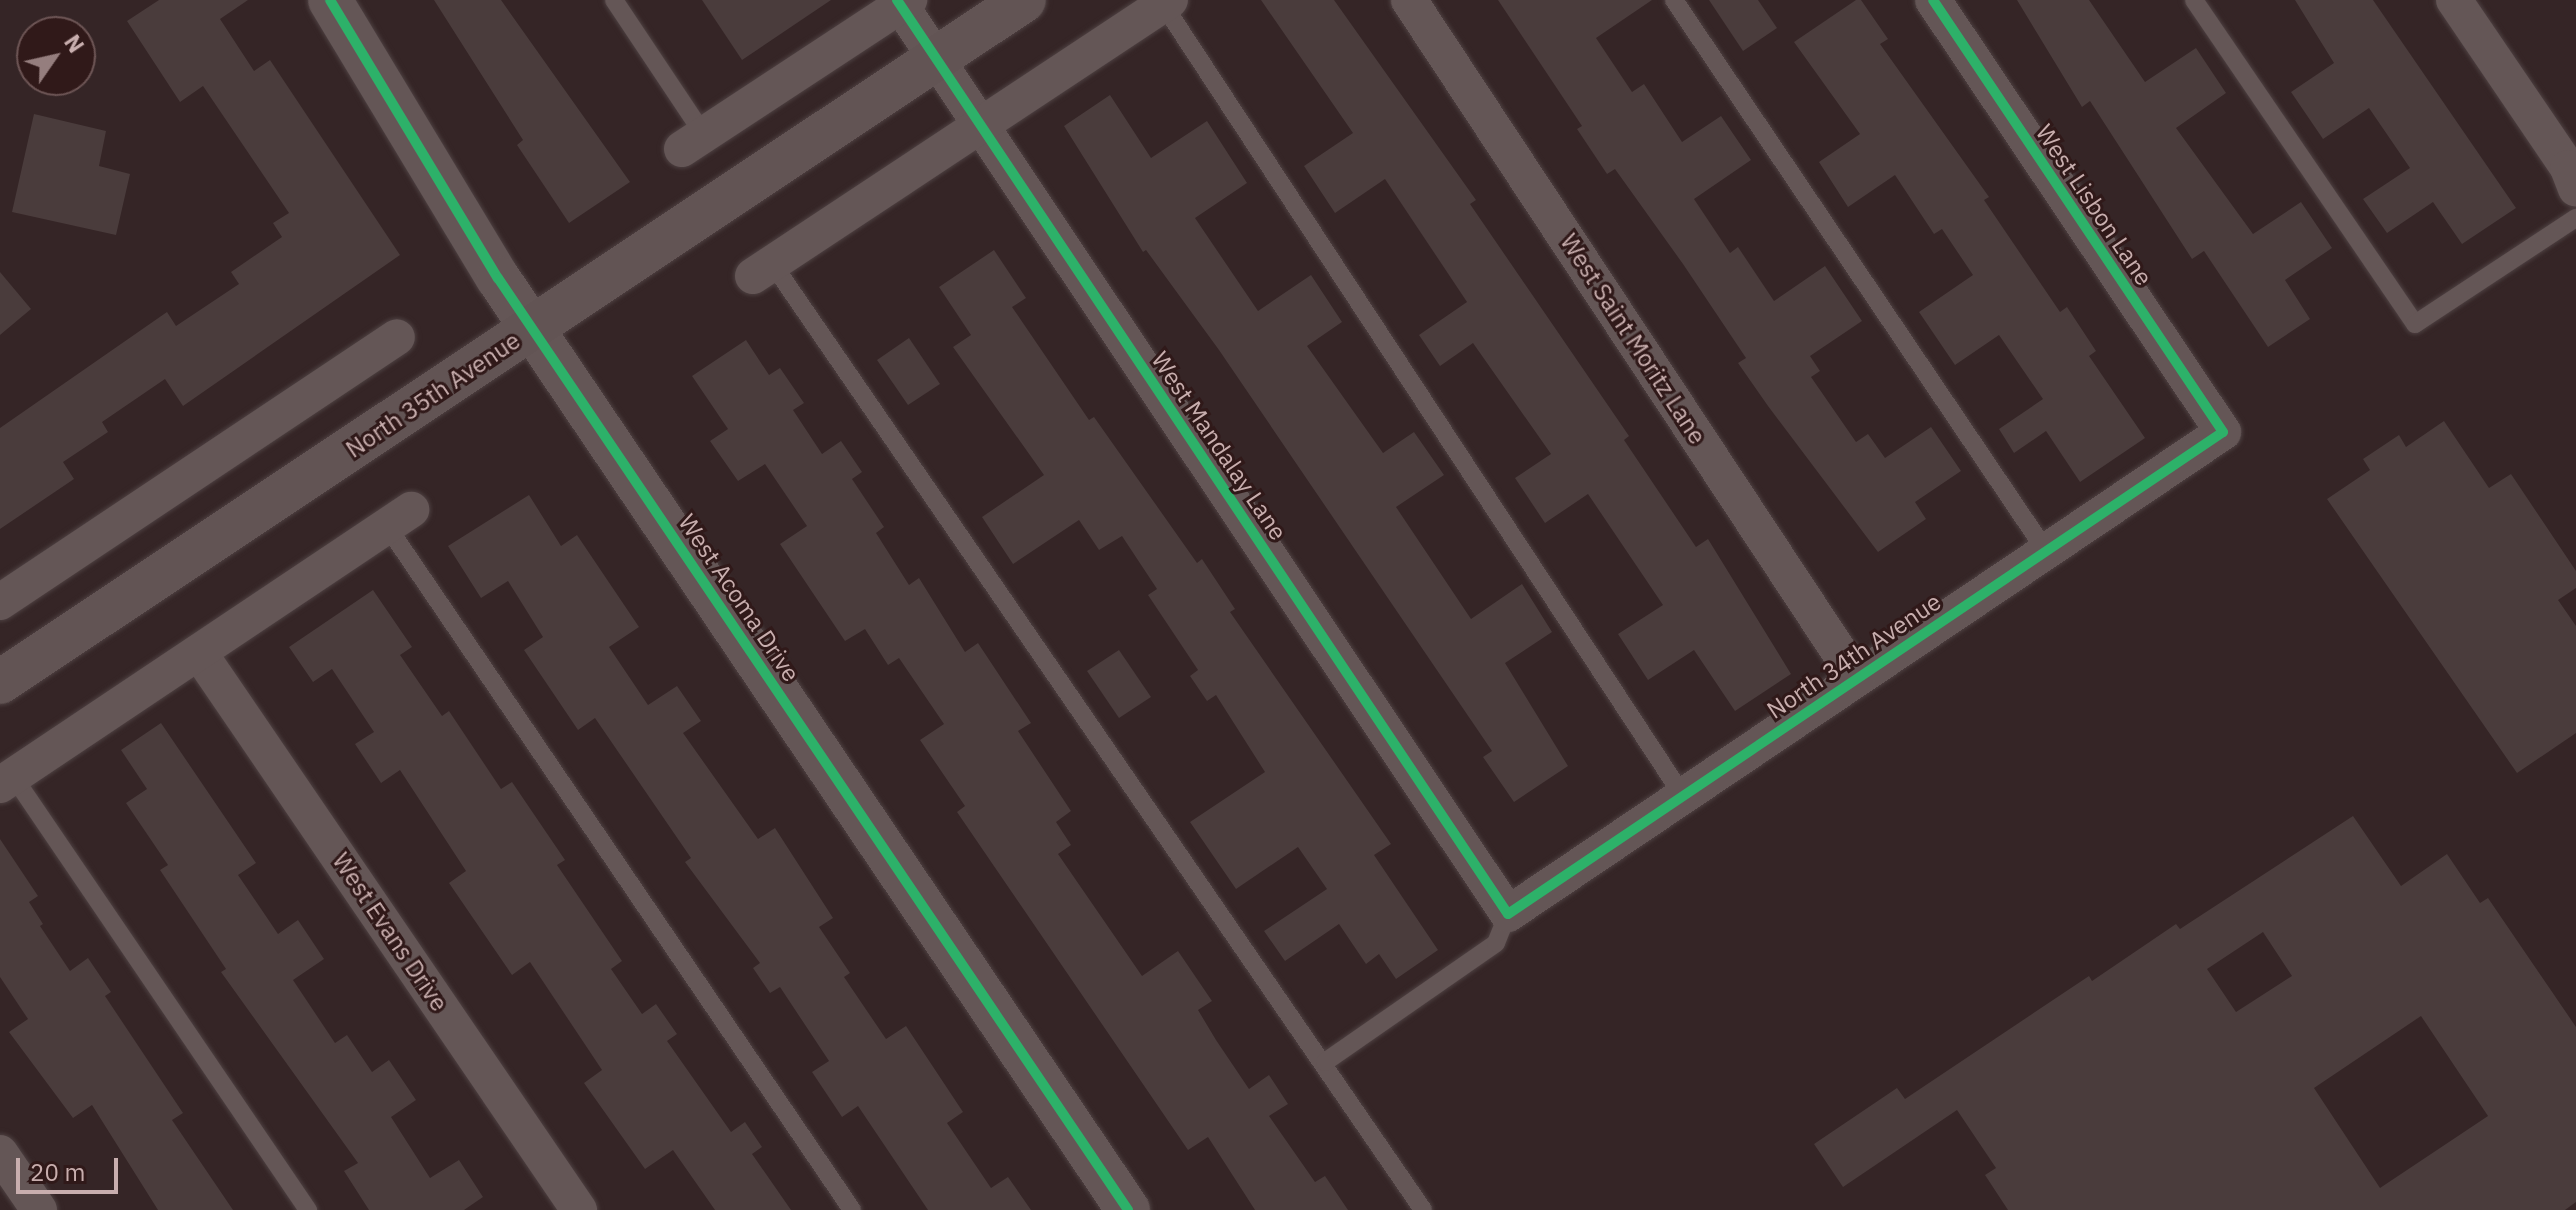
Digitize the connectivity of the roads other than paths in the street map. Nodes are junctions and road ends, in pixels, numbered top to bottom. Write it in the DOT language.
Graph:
graph roads {
  1 [pos="330,0"];
  2 [pos="614,0"];
  3 [pos="1024,0"];
  4 [pos="1409,0"];
  5 [pos="1674,0"];
  6 [pos="1933,0"];
  7 [pos="2194,0"];
  8 [pos="2454,0"];
  9 [pos="902,2"];
  10 [pos="1166,2"];
  11 [pos="936,58"];
  12 [pos="981,126"];
  13 [pos="693,142"];
  14 [pos="2576,189"];
  15 [pos="2576,218"];
  16 [pos="763,270"];
  17 [pos="532,329"];
  18 [pos="397,337"];
  19 [pos="2223,432"];
  20 [pos="399,518"];
  21 [pos="2046,551"];
  22 [pos="0,602"];
  23 [pos="200,654"];
  24 [pos="1857,679"];
  25 [pos="0,682"];
  26 [pos="7,781"];
  27 [pos="1683,796"];
  28 [pos="1508,914"];
  29 [pos="1325,1062"];
  30 [pos="0,1153"];
  31 [pos="39,1210"];
  32 [pos="308,1210"];
  33 [pos="579,1210"];
  34 [pos="852,1210"];
  35 [pos="1128,1210"];
  36 [pos="1423,1210"];
  1 -- 17 [label="street, West Acoma Drive"];
  2 -- 13 [label="lane"];
  3 -- 11 [label="main road, North 35th Avenue"];
  4 -- 24 [label="street, West Saint Moritz Lane"];
  5 -- 21 [label="lane"];
  6 -- 19 [label="street, West Lisbon Lane"];
  7 -- 15 [label="lane"];
  8 -- 14 [label="street"];
  9 -- 11 [label="street, West Mandalay Lane"];
  9 -- 13 [label="street"];
  10 -- 12 [label="street"];
  10 -- 27 [label="lane"];
  11 -- 12 [label="street, West Mandalay Lane"];
  11 -- 17 [label="main road, North 35th Avenue"];
  12 -- 16 [label="street"];
  12 -- 28 [label="street, West Mandalay Lane"];
  16 -- 29 [label="lane"];
  17 -- 25 [label="main road, North 35th Avenue"];
  17 -- 35 [label="street, West Acoma Drive"];
  18 -- 22 [label="street"];
  19 -- 21 [label="street, North 34th Avenue"];
  20 -- 23 [label="street"];
  20 -- 34 [label="lane"];
  21 -- 24 [label="street, North 34th Avenue"];
  23 -- 26 [label="street"];
  23 -- 33 [label="street, West Evans Drive"];
  24 -- 27 [label="street, North 34th Avenue"];
  26 -- 32 [label="lane"];
  27 -- 28 [label="street, North 34th Avenue"];
  28 -- 29 [label="lane"];
  29 -- 36 [label="lane"];
  30 -- 31 [label="street"];
}
